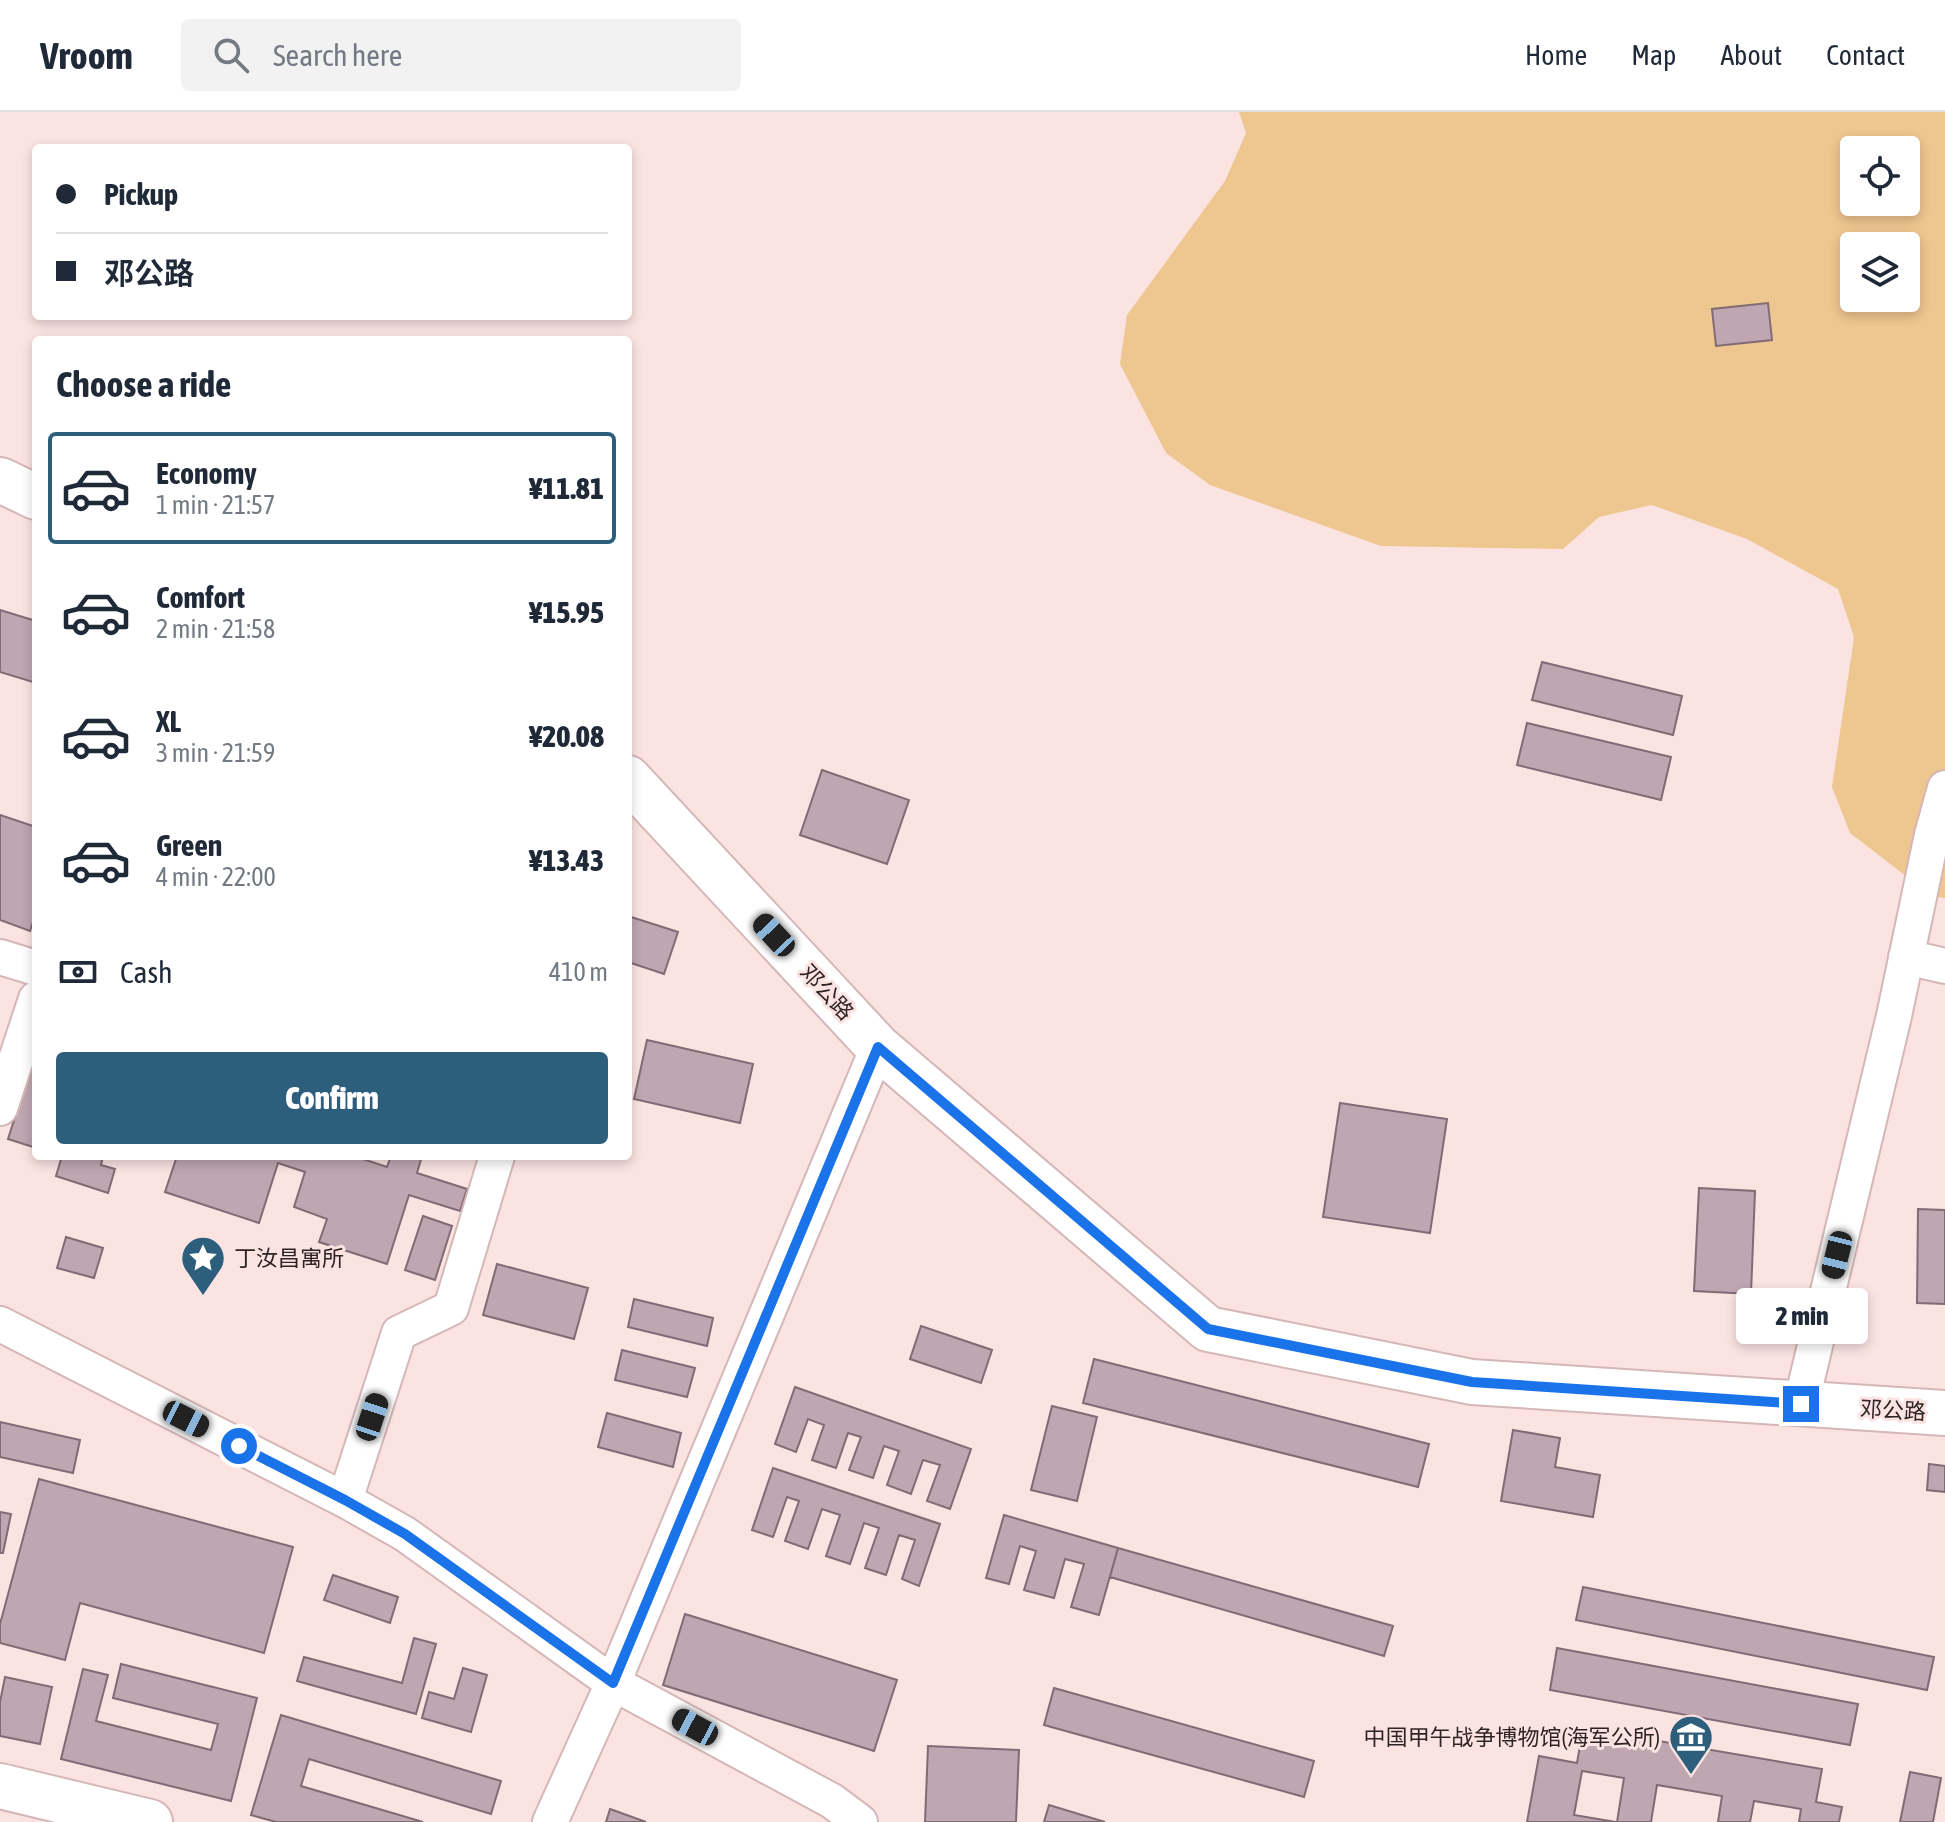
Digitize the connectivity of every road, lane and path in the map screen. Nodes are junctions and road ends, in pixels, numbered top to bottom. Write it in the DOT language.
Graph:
graph roads {
  1 [pos="0,480"];
  2 [pos="32,495"];
  3 [pos="632,782"];
  4 [pos="1945,788"];
  5 [pos="0,957"];
  6 [pos="1906,957"];
  7 [pos="1945,966"];
  8 [pos="32,967"];
  9 [pos="32,1011"];
  10 [pos="878,1047"];
  11 [pos="0,1108"];
  12 [pos="496,1160"];
  13 [pos="0,1324"];
  14 [pos="1801,1404"];
  15 [pos="1945,1413"];
  16 [pos="345,1500"];
  17 [pos="613,1683"];
  18 [pos="0,1786"];
  19 [pos="150,1822"];
  20 [pos="550,1822"];
  21 [pos="860,1822"];
  1 -- 2 [label="street"];
  3 -- 10 [label="street, 邓公路"];
  4 -- 6 [label="street"];
  5 -- 8 [label="street"];
  6 -- 7 [label="street"];
  6 -- 14 [label="street"];
  9 -- 11 [label="street"];
  10 -- 14 [label="street, 邓公路"];
  10 -- 17 [label="street"];
  12 -- 16 [label="street"];
  13 -- 16 [label="street"];
  14 -- 15 [label="street, 邓公路"];
  16 -- 17 [label="street"];
  17 -- 20 [label="street"];
  17 -- 21 [label="street"];
  18 -- 19 [label="street"];
}
